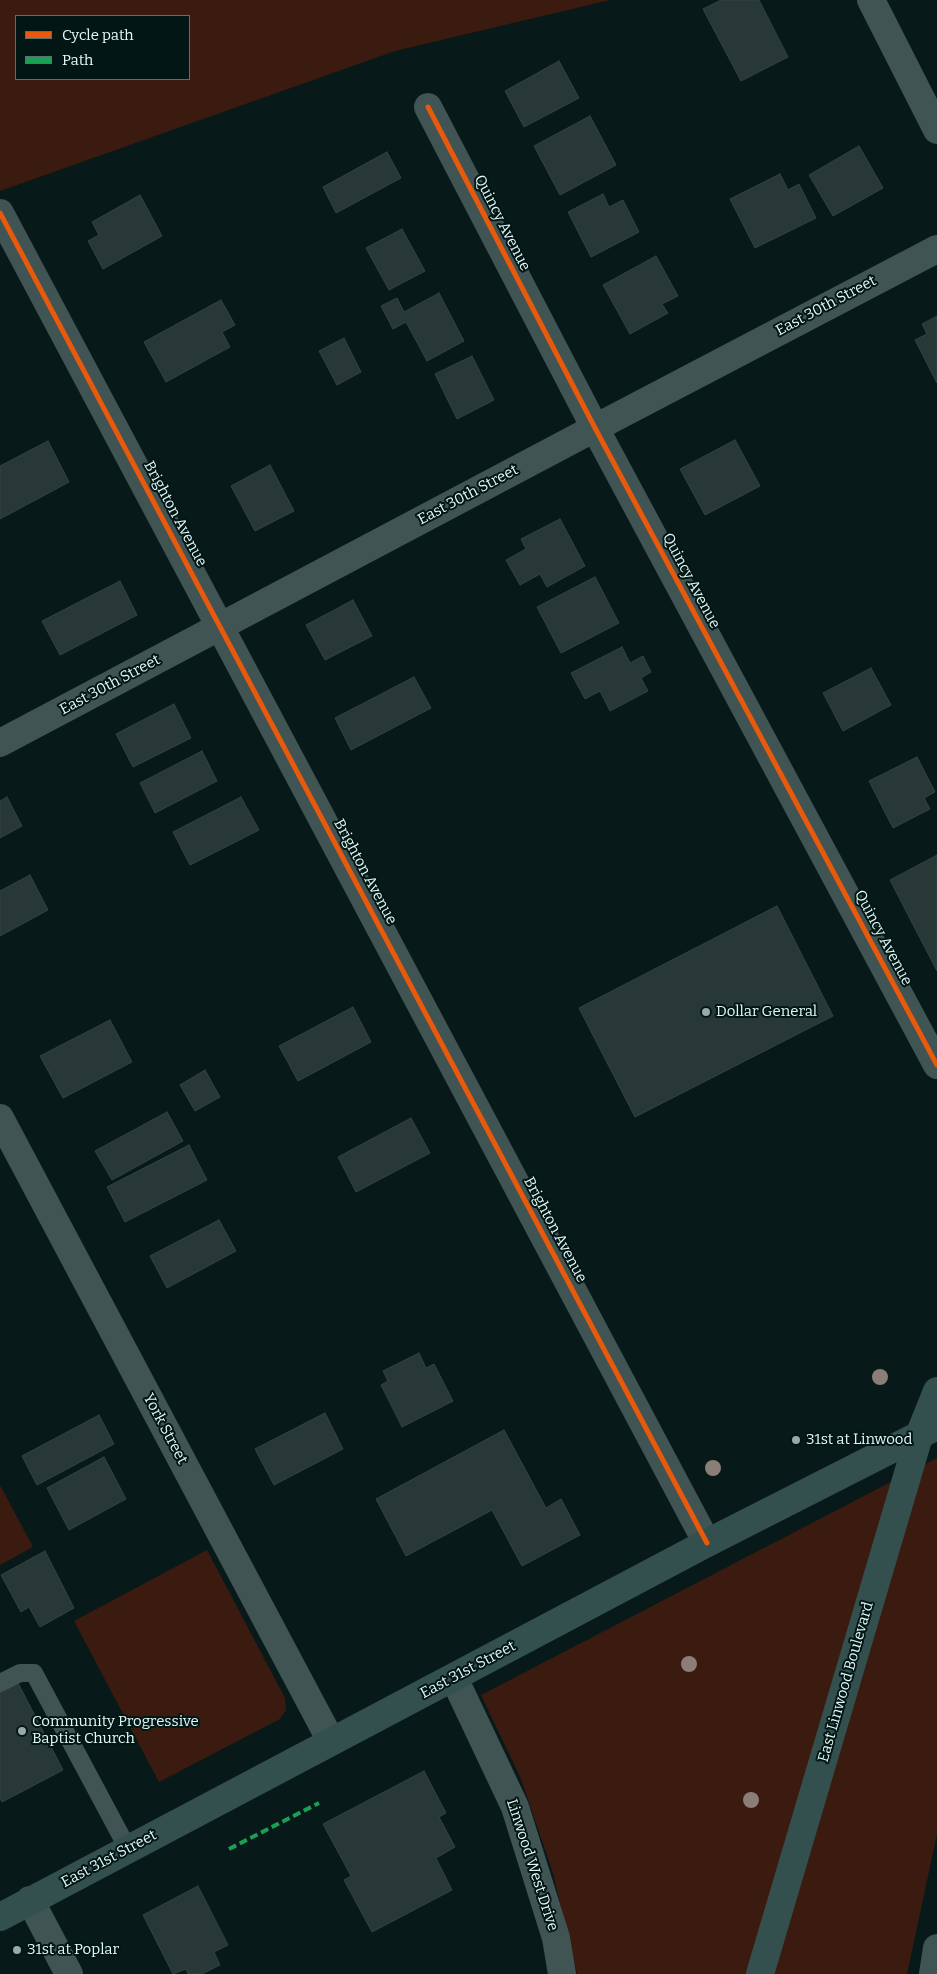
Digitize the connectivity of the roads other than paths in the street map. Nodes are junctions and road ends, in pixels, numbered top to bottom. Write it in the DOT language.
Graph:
graph roads {
  1 [pos="871,0"];
  2 [pos="428,107"];
  3 [pos="937,130"];
  4 [pos="0,213"];
  5 [pos="937,249"];
  6 [pos="595,428"];
  7 [pos="220,627"];
  8 [pos="0,743"];
  9 [pos="937,1065"];
  10 [pos="0,1118"];
  11 [pos="937,1391"];
  12 [pos="928,1431"];
  13 [pos="707,1543"];
  14 [pos="454,1678"];
  15 [pos="0,1683"];
  16 [pos="331,1741"];
  17 [pos="128,1849"];
  18 [pos="30,1900"];
  19 [pos="2,1910"];
  20 [pos="937,1948"];
  21 [pos="68,1974"];
  22 [pos="562,1974"];
  23 [pos="760,1974"];
  24 [pos="933,1974"];
  1 -- 3 [label="street"];
  2 -- 6 [label="street, Quincy Avenue"];
  4 -- 7 [label="street, Brighton Avenue"];
  5 -- 6 [label="street, East 30th Street"];
  6 -- 7 [label="street, East 30th Street"];
  6 -- 9 [label="street, Quincy Avenue"];
  7 -- 8 [label="street, East 30th Street"];
  7 -- 13 [label="street, Brighton Avenue"];
  10 -- 16 [label="street, York Street"];
  11 -- 12 [label="main road, East Linwood Boulevard"];
  12 -- 13 [label="main road, East 31st Street"];
  12 -- 23 [label="main road, East Linwood Boulevard"];
  13 -- 14 [label="main road, East 31st Street"];
  14 -- 16 [label="main road, East 31st Street"];
  14 -- 22 [label="street, Linwood West Drive"];
  15 -- 17 [label="lane"];
  16 -- 17 [label="main road, East 31st Street"];
  17 -- 18 [label="main road, East 31st Street"];
  18 -- 19 [label="main road, East 31st Street"];
  18 -- 21 [label="street"];
  20 -- 24 [label="street"];
}
